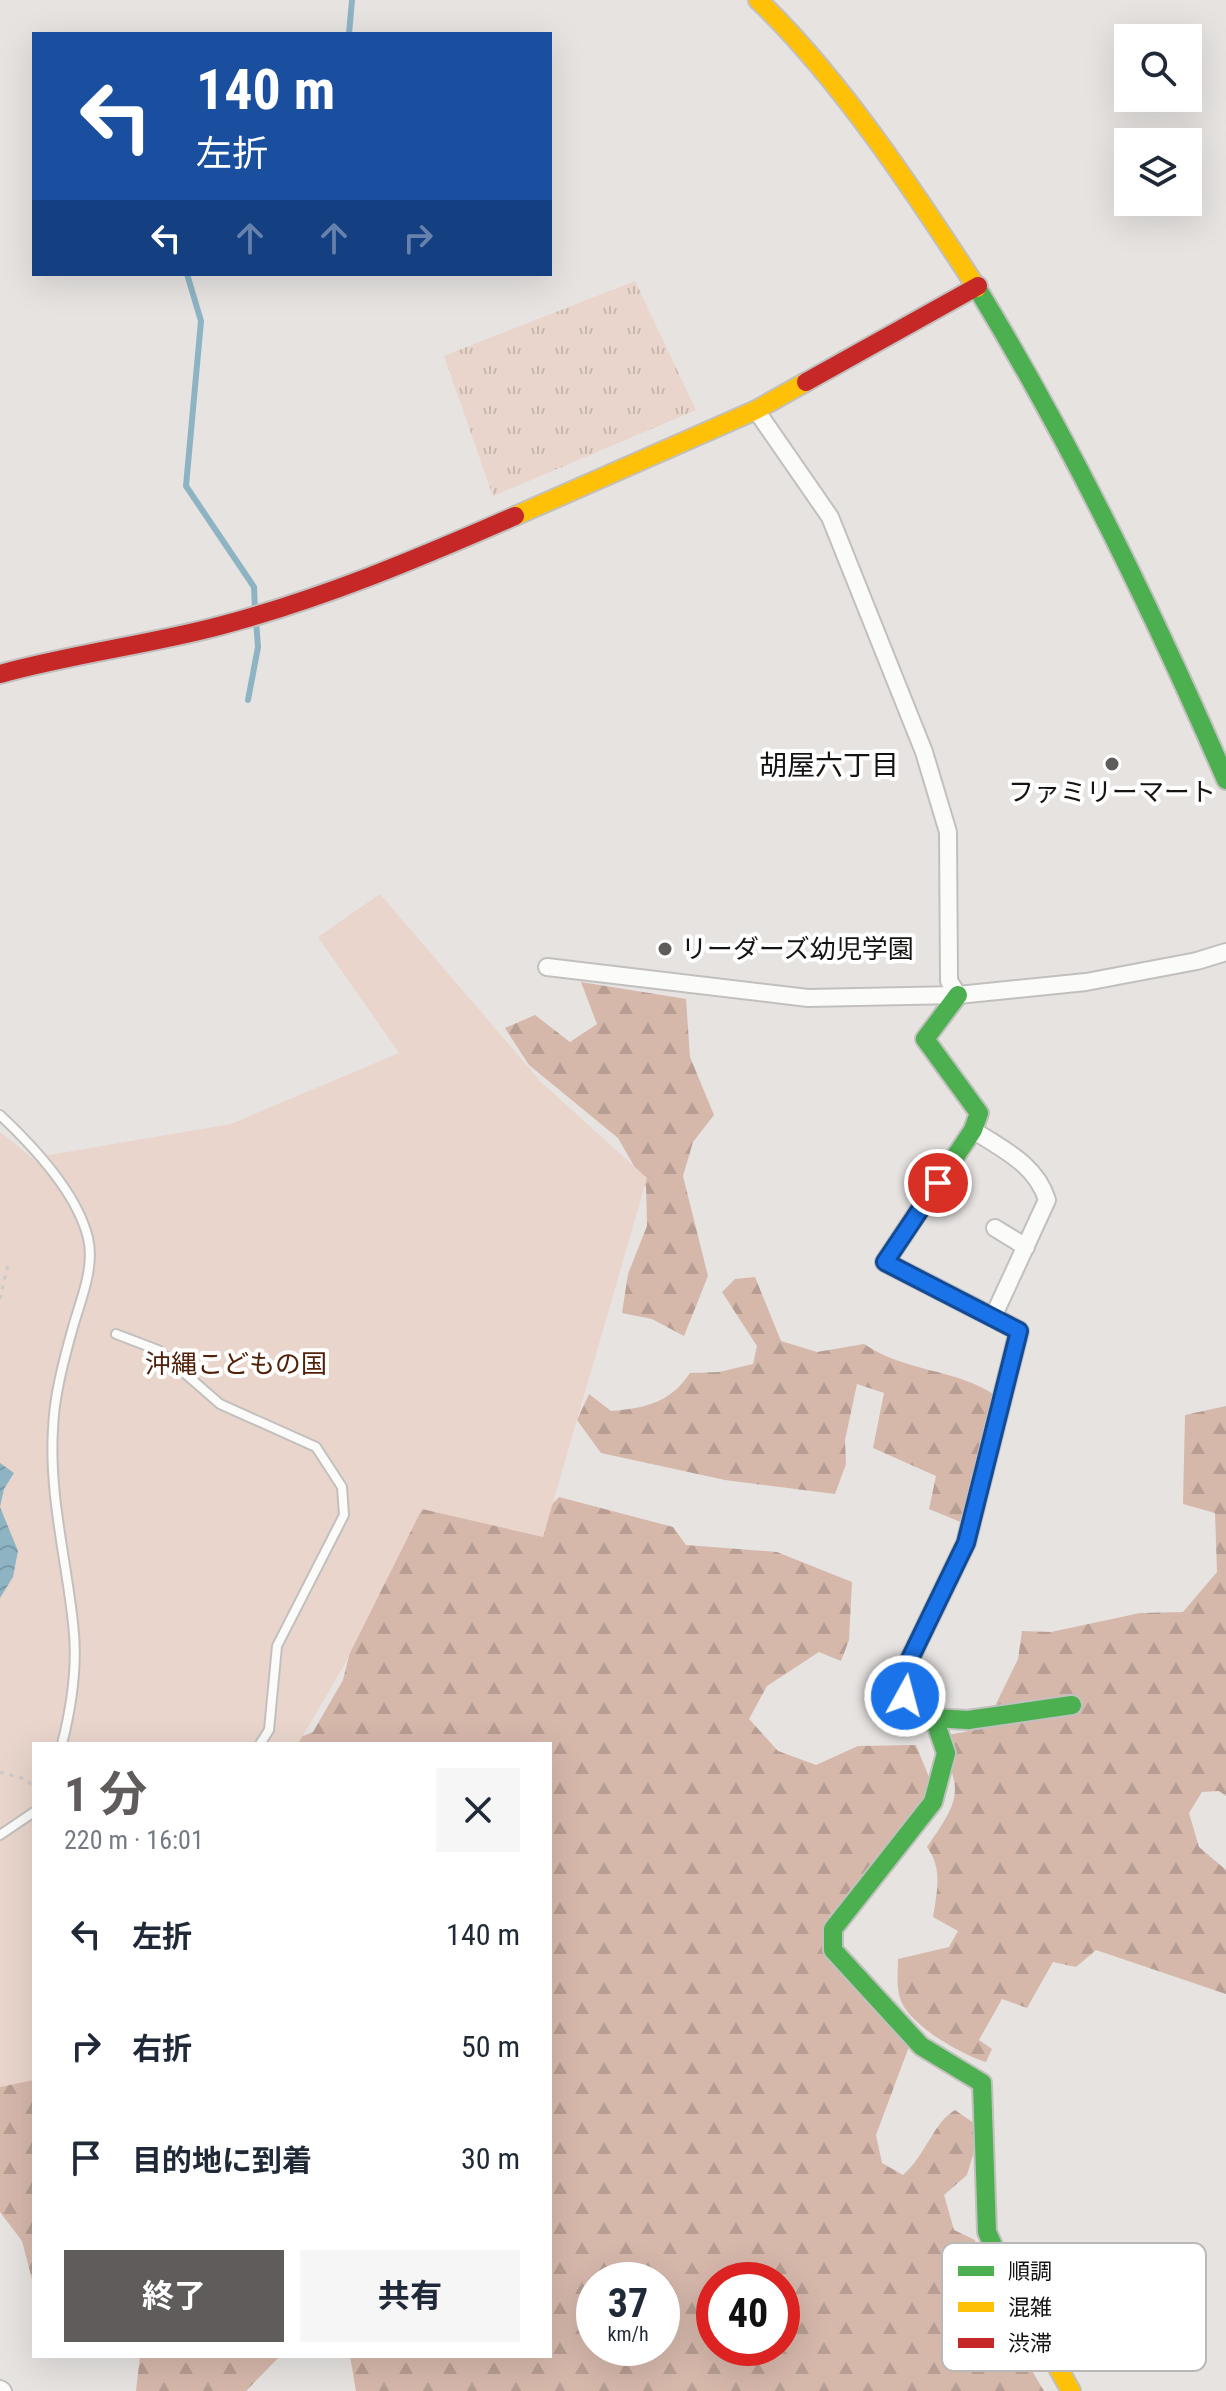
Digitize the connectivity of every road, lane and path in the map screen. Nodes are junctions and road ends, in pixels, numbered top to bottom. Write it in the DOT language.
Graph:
graph roads {
  1 [pos="758,0"];
  2 [pos="978,286"];
  3 [pos="756,410"];
  4 [pos="0,674"];
  5 [pos="1226,780"];
  6 [pos="1226,952"];
  7 [pos="547,967"];
  8 [pos="958,995"];
  9 [pos="0,1115"];
  10 [pos="973,1130"];
  11 [pos="995,1228"];
  12 [pos="1026,1247"];
  13 [pos="8,1264"];
  14 [pos="0,1299"];
  15 [pos="993,1317"];
  16 [pos="116,1334"];
  17 [pos="1072,1705"];
  18 [pos="934,1718"];
  19 [pos="62,1742"];
  20 [pos="261,1742"];
  21 [pos="0,1772"];
  22 [pos="32,1785"];
  23 [pos="32,1813"];
  24 [pos="0,1835"];
  25 [pos="992,2243"];
  26 [pos="1059,2371"];
  27 [pos="1071,2391"];
  1 -- 2 [label="street"];
  2 -- 3 [label="street"];
  2 -- 5 [label="street"];
  3 -- 4 [label="street"];
  3 -- 8 [label="street"];
  6 -- 8 [label="street"];
  7 -- 8 [label="street"];
  8 -- 10 [label="street"];
  9 -- 19 [label="lane"];
  10 -- 12 [label="street"];
  10 -- 15 [label="street"];
  11 -- 12 [label="street"];
  12 -- 15 [label="street"];
  13 -- 14 [label="path"];
  15 -- 18 [label="street"];
  16 -- 20 [label="lane"];
  17 -- 18 [label="street"];
  18 -- 25 [label="street"];
  21 -- 22 [label="path"];
  23 -- 24 [label="lane"];
  26 -- 27 [label="street"];
}
